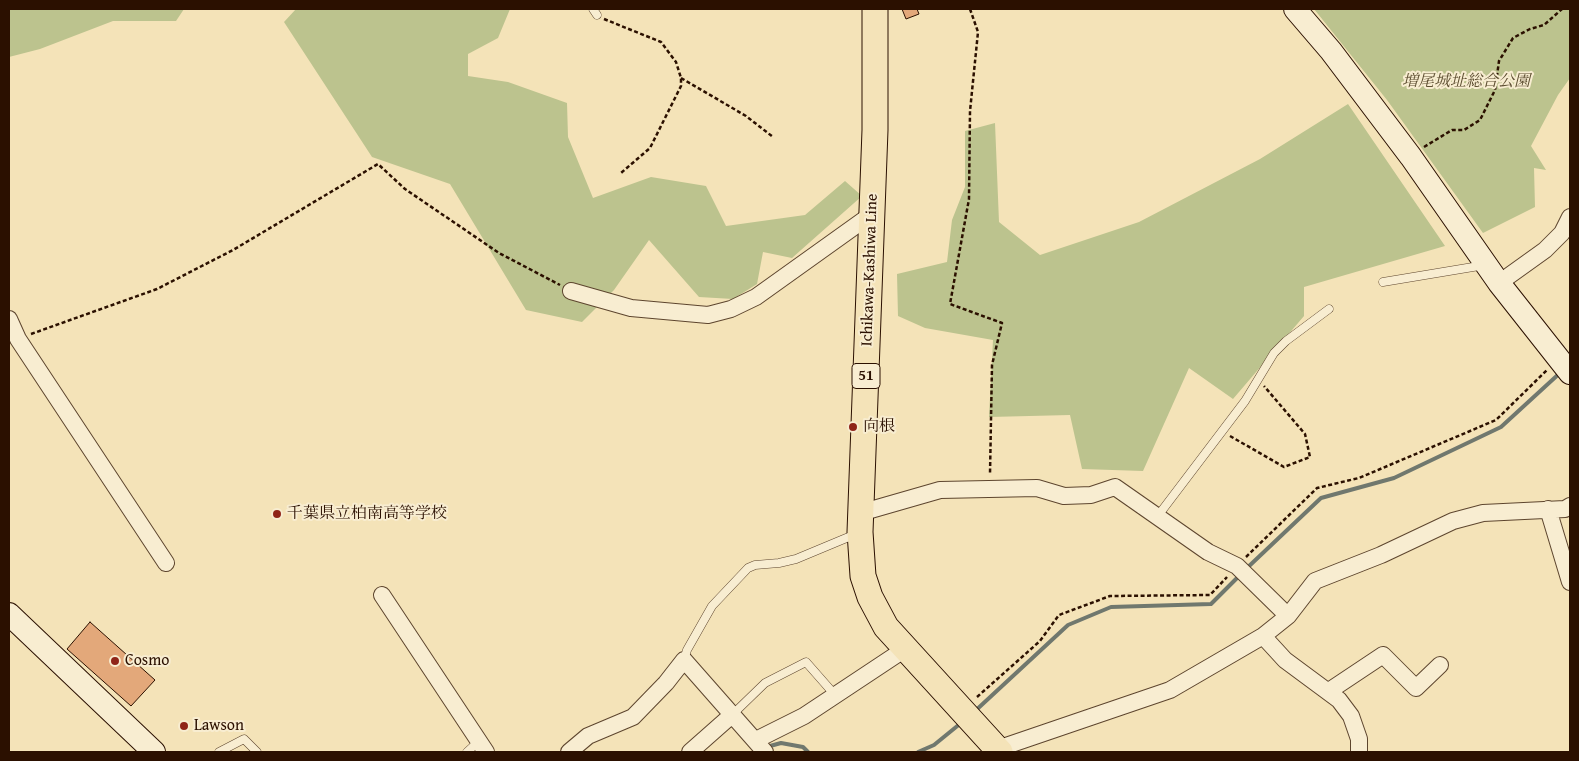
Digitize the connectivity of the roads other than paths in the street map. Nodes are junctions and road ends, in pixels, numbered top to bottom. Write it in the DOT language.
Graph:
graph roads {
  1 [pos="875,9"];
  2 [pos="1295,9"];
  3 [pos="872,214"];
  4 [pos="1570,217"];
  5 [pos="1493,274"];
  6 [pos="1383,282"];
  7 [pos="571,291"];
  8 [pos="1329,309"];
  9 [pos="9,319"];
  10 [pos="13,340"];
  11 [pos="1565,365"];
  12 [pos="1570,506"];
  13 [pos="1548,509"];
  14 [pos="1156,517"];
  15 [pos="860,523"];
  16 [pos="166,563"];
  17 [pos="1570,582"];
  18 [pos="382,594"];
  19 [pos="9,614"];
  20 [pos="1288,616"];
  21 [pos="1263,636"];
  22 [pos="905,649"];
  23 [pos="684,660"];
  24 [pos="1440,665"];
  25 [pos="1328,691"];
  26 [pos="835,695"];
  27 [pos="733,714"];
  28 [pos="760,746"];
  29 [pos="477,749"];
  30 [pos="996,751"];
  31 [pos="154,752"];
  32 [pos="219,752"];
  33 [pos="257,752"];
  34 [pos="569,752"];
  35 [pos="690,752"];
  36 [pos="1359,752"];
  1 -- 3 [label="main road, Ichikawa-Kashiwa Line / 51"];
  2 -- 5 [label="street"];
  3 -- 7 [label="street"];
  3 -- 15 [label="main road, Ichikawa-Kashiwa Line / 51"];
  4 -- 5 [label="street"];
  5 -- 6 [label="lane"];
  5 -- 11 [label="street"];
  8 -- 14 [label="lane"];
  9 -- 10 [label="street"];
  10 -- 16 [label="street"];
  12 -- 13 [label="street"];
  13 -- 17 [label="street"];
  13 -- 20 [label="street"];
  14 -- 15 [label="street"];
  14 -- 20 [label="street"];
  15 -- 22 [label="main road, Ichikawa-Kashiwa Line / 51"];
  15 -- 23 [label="lane"];
  18 -- 29 [label="street"];
  19 -- 31 [label="street"];
  20 -- 21 [label="street"];
  21 -- 25 [label="street"];
  21 -- 30 [label="street"];
  22 -- 26 [label="street"];
  22 -- 30 [label="main road, Ichikawa-Kashiwa Line / 51"];
  23 -- 27 [label="street"];
  23 -- 34 [label="street"];
  24 -- 25 [label="street"];
  25 -- 36 [label="street"];
  26 -- 27 [label="lane"];
  26 -- 28 [label="street"];
  27 -- 28 [label="street"];
  27 -- 35 [label="street"];
  32 -- 33 [label="lane"];
}
